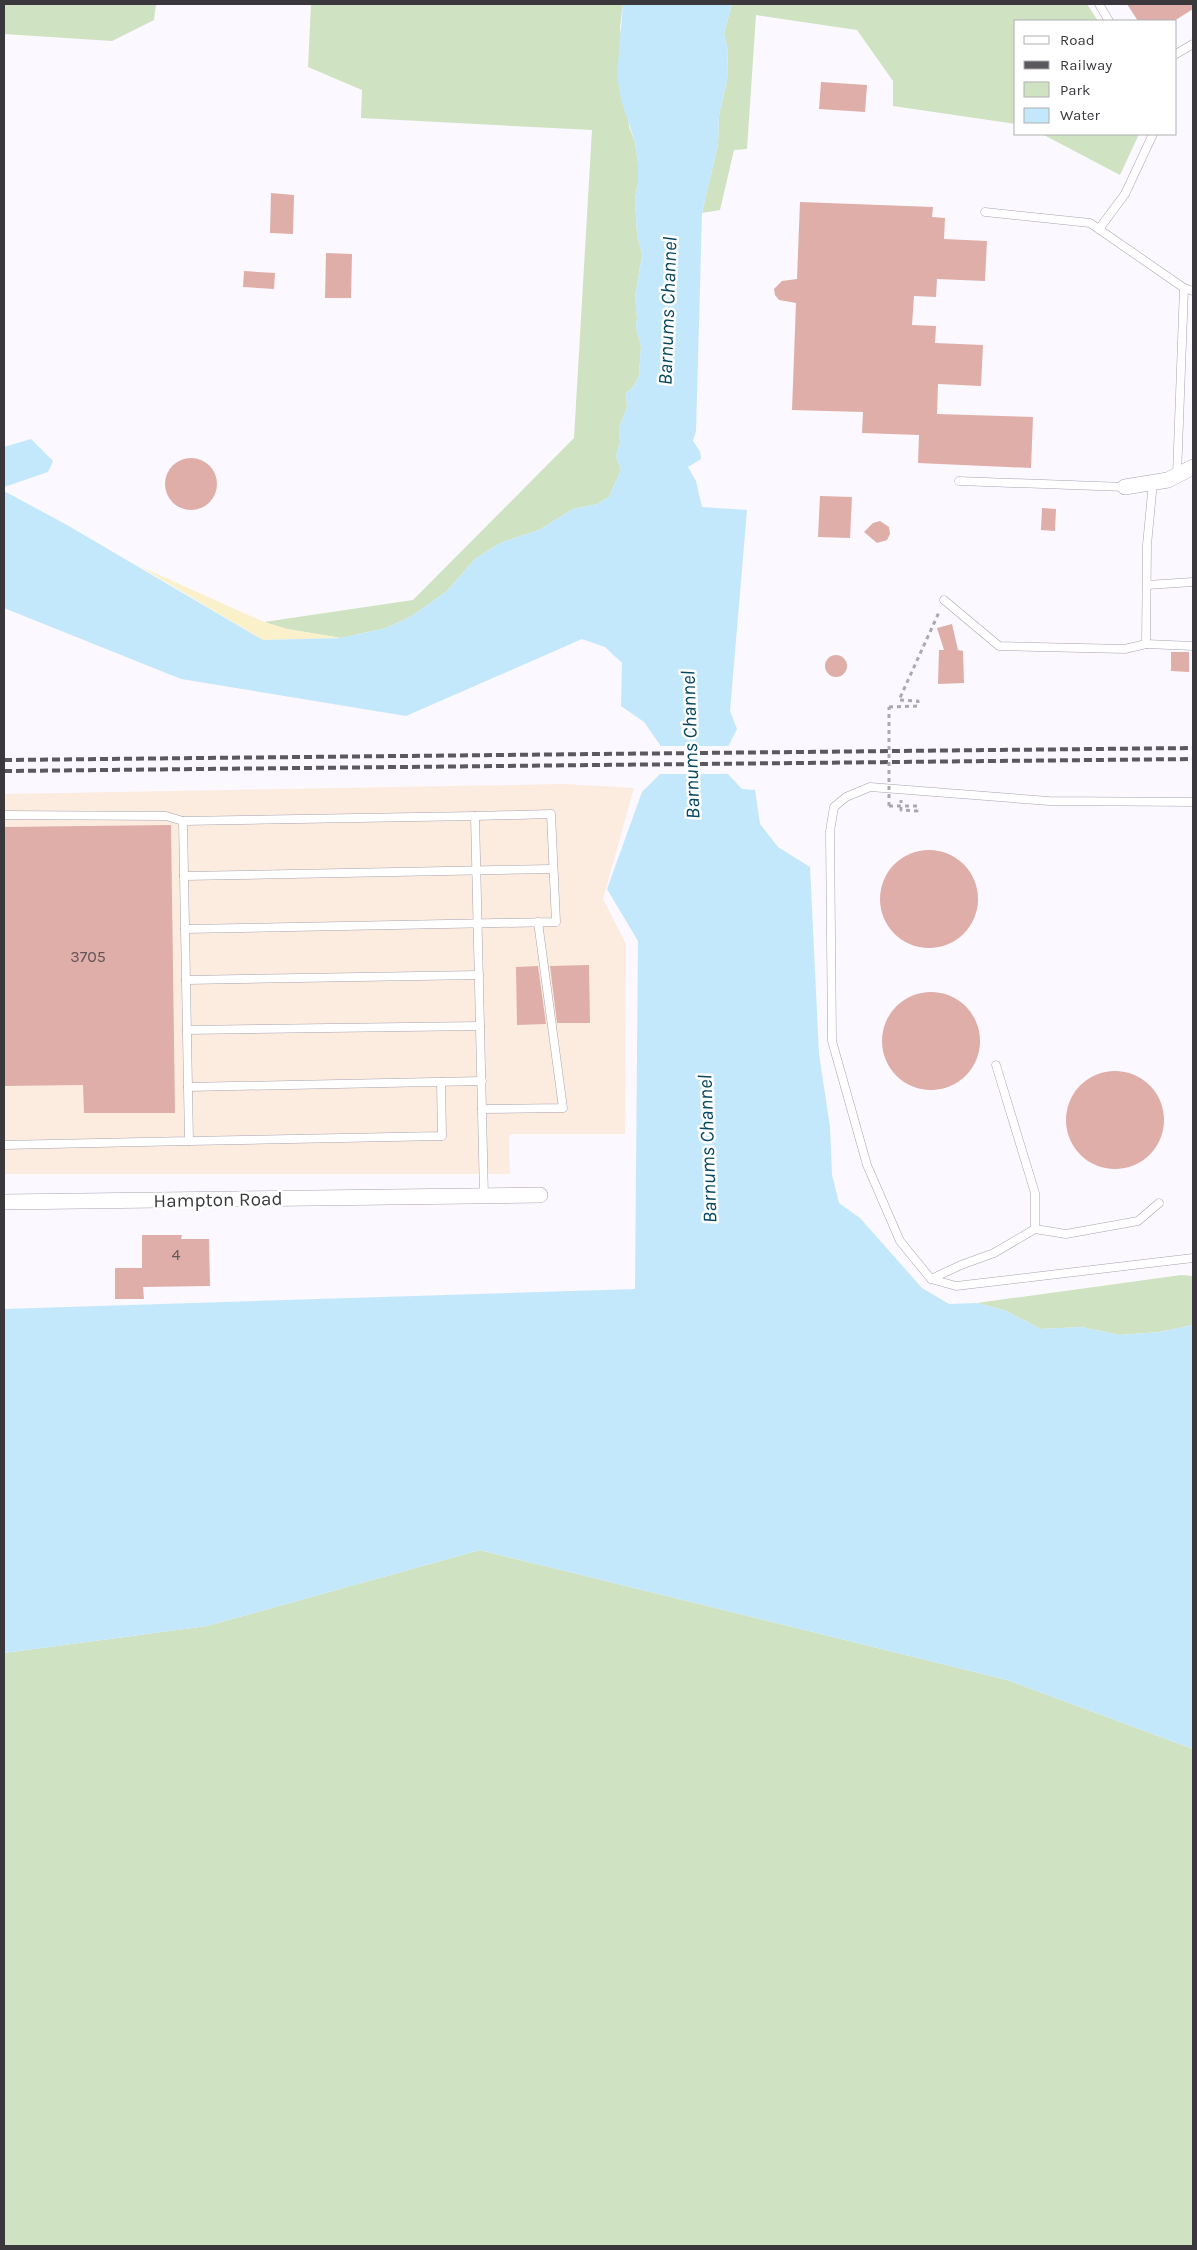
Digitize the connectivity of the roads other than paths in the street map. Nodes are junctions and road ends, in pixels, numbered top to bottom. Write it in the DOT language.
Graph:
graph roads {
  1 [pos="1099,4"];
  2 [pos="1108,20"];
  3 [pos="1193,44"];
  4 [pos="1177,53"];
  5 [pos="1154,135"];
  6 [pos="984,212"];
  7 [pos="1099,230"];
  8 [pos="1184,288"];
  9 [pos="1193,291"];
  10 [pos="1193,468"];
  11 [pos="1177,475"];
  12 [pos="959,481"];
  13 [pos="1153,482"];
  14 [pos="1125,488"];
  15 [pos="1193,582"];
  16 [pos="1147,585"];
  17 [pos="944,600"];
  18 [pos="1146,644"];
  19 [pos="1193,646"];
  20 [pos="1193,802"];
  21 [pos="4,815"];
  22 [pos="475,816"];
  23 [pos="183,821"];
  24 [pos="553,869"];
  25 [pos="477,871"];
  26 [pos="184,876"];
  27 [pos="538,922"];
  28 [pos="478,924"];
  29 [pos="185,929"];
  30 [pos="479,975"];
  31 [pos="186,980"];
  32 [pos="480,1026"];
  33 [pos="187,1030"];
  34 [pos="996,1065"];
  35 [pos="482,1081"];
  36 [pos="442,1082"];
  37 [pos="188,1087"];
  38 [pos="482,1109"];
  39 [pos="189,1141"];
  40 [pos="4,1145"];
  41 [pos="540,1195"];
  42 [pos="484,1196"];
  43 [pos="4,1202"];
  44 [pos="1159,1203"];
  45 [pos="1035,1230"];
  46 [pos="1193,1258"];
  47 [pos="931,1279"];
  1 -- 2 [label="lane"];
  3 -- 4 [label="lane"];
  5 -- 7 [label="lane"];
  6 -- 7 [label="lane"];
  7 -- 8 [label="lane"];
  8 -- 9 [label="lane"];
  8 -- 11 [label="lane"];
  10 -- 11 [label="street"];
  11 -- 13 [label="street"];
  12 -- 14 [label="lane"];
  13 -- 14 [label="street"];
  13 -- 16 [label="lane"];
  15 -- 16 [label="lane"];
  16 -- 18 [label="lane"];
  17 -- 18 [label="lane"];
  18 -- 19 [label="lane"];
  20 -- 47 [label="lane"];
  21 -- 23 [label="lane"];
  22 -- 23 [label="lane"];
  22 -- 24 [label="lane"];
  22 -- 25 [label="lane"];
  23 -- 26 [label="lane"];
  24 -- 25 [label="lane"];
  24 -- 27 [label="lane"];
  25 -- 26 [label="lane"];
  25 -- 28 [label="lane"];
  26 -- 29 [label="lane"];
  27 -- 28 [label="lane"];
  27 -- 38 [label="lane"];
  28 -- 29 [label="lane"];
  28 -- 30 [label="lane"];
  29 -- 31 [label="lane"];
  30 -- 31 [label="lane"];
  30 -- 32 [label="lane"];
  31 -- 33 [label="lane"];
  32 -- 33 [label="lane"];
  32 -- 35 [label="lane"];
  33 -- 37 [label="lane"];
  34 -- 45 [label="lane"];
  35 -- 36 [label="lane"];
  35 -- 38 [label="lane"];
  36 -- 37 [label="lane"];
  36 -- 39 [label="lane"];
  37 -- 39 [label="lane"];
  38 -- 42 [label="lane"];
  39 -- 40 [label="lane"];
  41 -- 42 [label="street, Hampton Road"];
  42 -- 43 [label="street, Hampton Road"];
  44 -- 45 [label="lane"];
  45 -- 47 [label="lane"];
  46 -- 47 [label="lane"];
}
